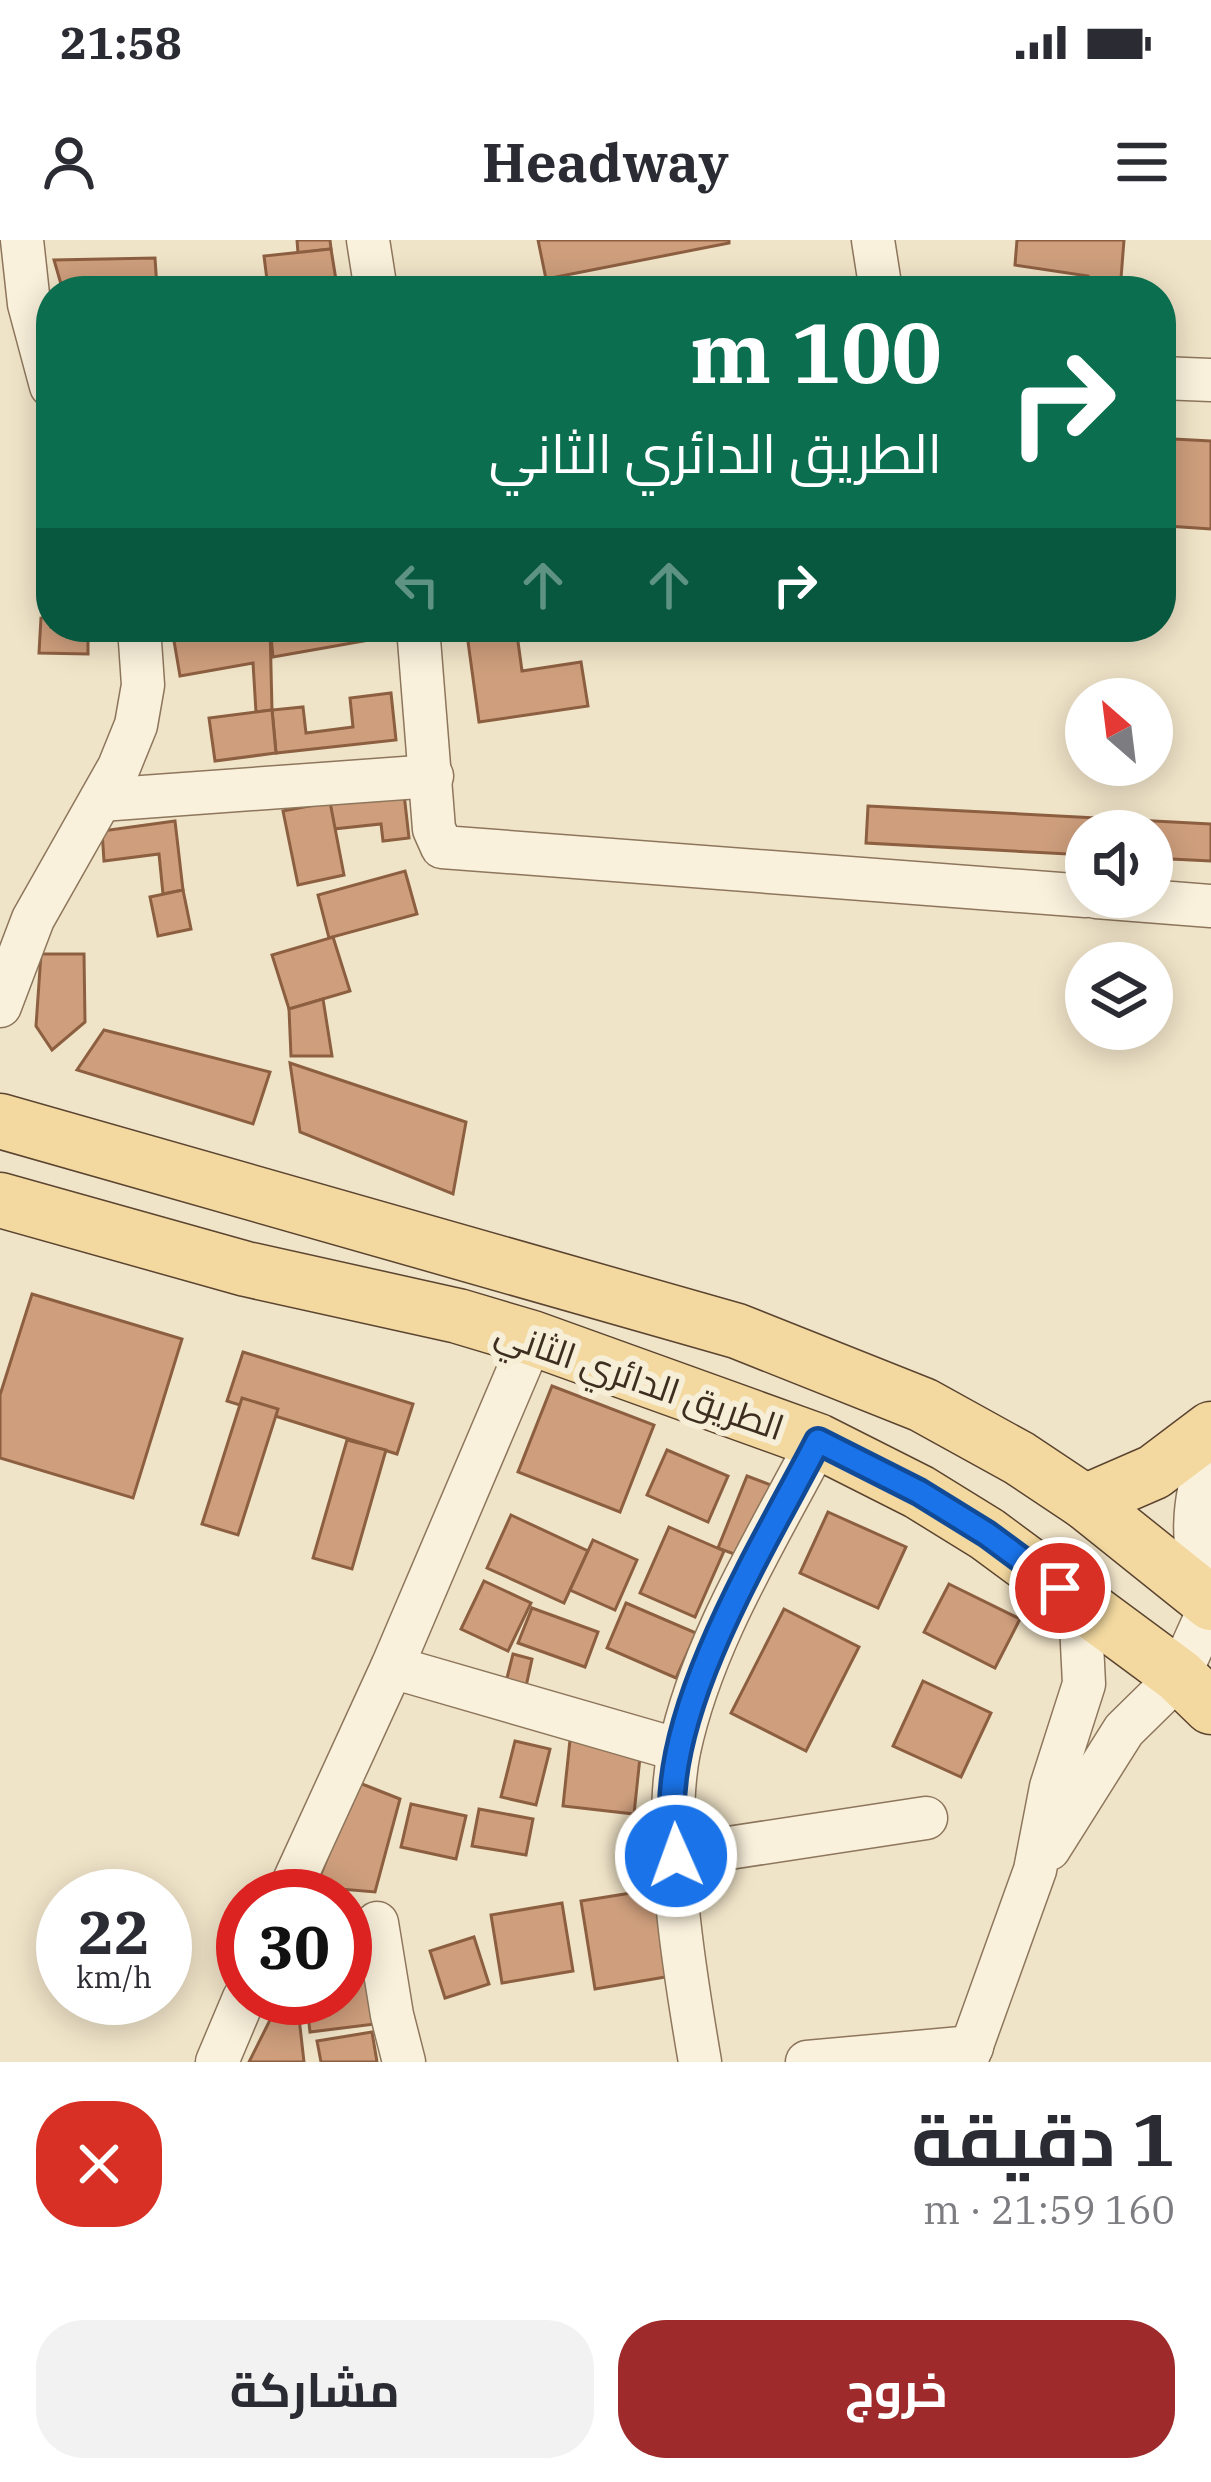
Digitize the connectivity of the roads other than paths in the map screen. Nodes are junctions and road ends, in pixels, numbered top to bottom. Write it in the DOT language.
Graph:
graph roads {
  1 [pos="22,240"];
  2 [pos="368,240"];
  3 [pos="873,240"];
  4 [pos="374,276"];
  5 [pos="879,276"];
  6 [pos="36,330"];
  7 [pos="1176,379"];
  8 [pos="1211,380"];
  9 [pos="140,642"];
  10 [pos="419,642"];
  11 [pos="432,776"];
  12 [pos="101,800"];
  13 [pos="1065,894"];
  14 [pos="1173,903"];
  15 [pos="1211,906"];
  16 [pos="2,995"];
  17 [pos="0,1121"];
  18 [pos="0,1200"];
  19 [pos="532,1338"];
  20 [pos="1211,1429"];
  21 [pos="818,1441"];
  22 [pos="1211,1446"];
  23 [pos="1085,1502"];
  24 [pos="1211,1603"];
  25 [pos="1080,1604"];
  26 [pos="392,1667"];
  27 [pos="1195,1691"];
  28 [pos="680,1750"];
  29 [pos="926,1818"];
  30 [pos="676,1856"];
  31 [pos="299,1869"];
  32 [pos="1035,1870"];
  33 [pos="377,1923"];
  34 [pos="233,2025"];
  35 [pos="969,2055"];
  36 [pos="217,2062"];
  37 [pos="404,2062"];
  38 [pos="700,2062"];
  39 [pos="807,2062"];
  1 -- 6 [label="street"];
  2 -- 4 [label="street"];
  3 -- 5 [label="street"];
  7 -- 8 [label="street"];
  9 -- 12 [label="street"];
  10 -- 11 [label="street"];
  11 -- 12 [label="street"];
  11 -- 13 [label="street"];
  12 -- 16 [label="street"];
  14 -- 15 [label="street"];
  17 -- 23 [label="main road, الطريق الدائري الثاني"];
  18 -- 19 [label="main road, الطريق الدائري الثاني"];
  19 -- 21 [label="main road, الطريق الدائري الثاني"];
  19 -- 26 [label="street"];
  20 -- 23 [label="main road"];
  21 -- 25 [label="main road, الطريق الدائري الثاني"];
  21 -- 28 [label="street"];
  22 -- 24 [label="street"];
  23 -- 24 [label="main road, الطريق الدائري الثاني"];
  24 -- 27 [label="street"];
  25 -- 27 [label="main road, الطريق الدائري الثاني"];
  25 -- 32 [label="street"];
  26 -- 28 [label="street"];
  26 -- 31 [label="street"];
  27 -- 32 [label="street"];
  28 -- 30 [label="street"];
  29 -- 30 [label="street"];
  30 -- 38 [label="street"];
  32 -- 35 [label="street"];
  33 -- 37 [label="street"];
  34 -- 36 [label="street"];
  35 -- 39 [label="street"];
}
